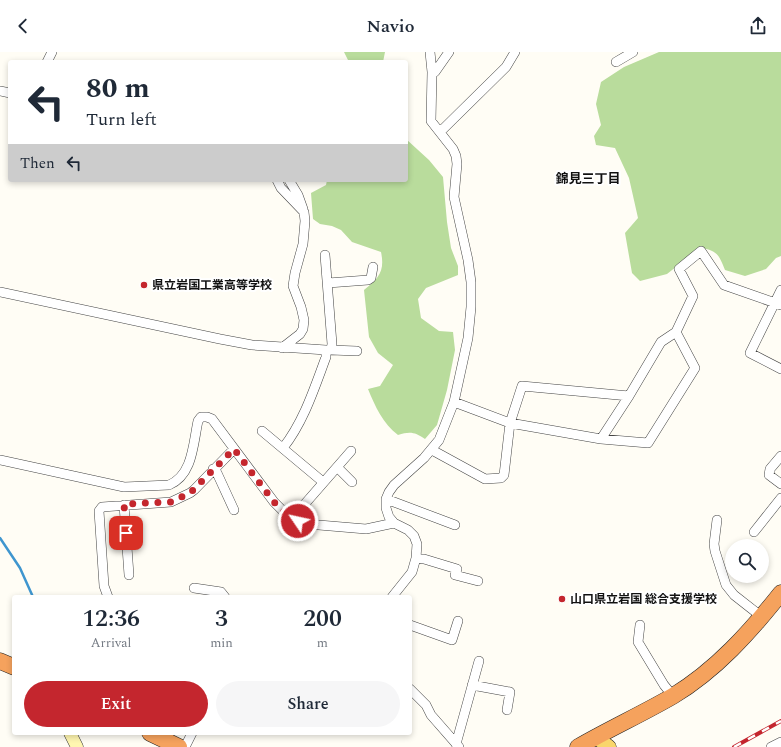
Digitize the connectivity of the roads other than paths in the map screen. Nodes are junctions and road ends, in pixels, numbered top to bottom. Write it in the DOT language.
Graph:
graph roads {
  1 [pos="430,52"];
  2 [pos="449,52"];
  3 [pos="515,52"];
  4 [pos="633,52"];
  5 [pos="616,62"];
  6 [pos="432,72"];
  7 [pos="440,132"];
  8 [pos="277,182"];
  9 [pos="290,182"];
  10 [pos="304,212"];
  11 [pos="326,255"];
  12 [pos="373,267"];
  13 [pos="328,283"];
  14 [pos="781,290"];
  15 [pos="0,292"];
  16 [pos="778,304"];
  17 [pos="676,332"];
  18 [pos="282,348"];
  19 [pos="329,350"];
  20 [pos="357,351"];
  21 [pos="781,369"];
  22 [pos="629,396"];
  23 [pos="454,402"];
  24 [pos="510,423"];
  25 [pos="262,431"];
  26 [pos="601,439"];
  27 [pos="283,448"];
  28 [pos="234,449"];
  29 [pos="432,450"];
  30 [pos="351,451"];
  31 [pos="781,456"];
  32 [pos="0,460"];
  33 [pos="337,467"];
  34 [pos="213,469"];
  35 [pos="323,482"];
  36 [pos="352,482"];
  37 [pos="781,484"];
  38 [pos="781,498"];
  39 [pos="386,500"];
  40 [pos="124,504"];
  41 [pos="234,510"];
  42 [pos="717,520"];
  43 [pos="298,521"];
  44 [pos="394,523"];
  45 [pos="455,525"];
  46 [pos="754,532"];
  47 [pos="416,558"];
  48 [pos="129,575"];
  49 [pos="478,581"];
  50 [pos="194,588"];
  51 [pos="781,593"];
  52 [pos="107,595"];
  53 [pos="223,595"];
  54 [pos="394,595"];
  55 [pos="762,617"];
  56 [pos="458,621"];
  57 [pos="640,625"];
  58 [pos="412,626"];
  59 [pos="0,661"];
  60 [pos="478,661"];
  61 [pos="12,666"];
  62 [pos="472,685"];
  63 [pos="412,691"];
  64 [pos="673,696"];
  65 [pos="507,710"];
  66 [pos="71,735"];
  67 [pos="154,735"];
  68 [pos="191,735"];
  69 [pos="596,737"];
  70 [pos="781,742"];
  71 [pos="458,745"];
  72 [pos="77,747"];
  73 [pos="179,747"];
  74 [pos="185,747"];
  75 [pos="578,747"];
  76 [pos="609,747"];
  77 [pos="771,747"];
  1 -- 6 [label="street"];
  2 -- 6 [label="street"];
  3 -- 7 [label="street"];
  4 -- 5 [label="street"];
  6 -- 7 [label="street"];
  7 -- 23 [label="street"];
  8 -- 10 [label="street"];
  9 -- 10 [label="street"];
  10 -- 18 [label="street"];
  11 -- 13 [label="street"];
  12 -- 13 [label="street"];
  13 -- 19 [label="street"];
  14 -- 16 [label="street"];
  15 -- 18 [label="street"];
  16 -- 17 [label="street"];
  16 -- 21 [label="street"];
  17 -- 22 [label="street"];
  17 -- 26 [label="street"];
  18 -- 19 [label="street"];
  19 -- 20 [label="street"];
  19 -- 27 [label="street"];
  22 -- 24 [label="street"];
  22 -- 26 [label="street"];
  23 -- 24 [label="street"];
  23 -- 29 [label="street"];
  24 -- 26 [label="street"];
  24 -- 29 [label="street"];
  25 -- 27 [label="street"];
  27 -- 35 [label="street"];
  28 -- 32 [label="street"];
  28 -- 34 [label="street"];
  28 -- 43 [label="street"];
  29 -- 39 [label="street"];
  30 -- 33 [label="street"];
  31 -- 37 [label="street"];
  33 -- 35 [label="street"];
  33 -- 36 [label="street"];
  34 -- 40 [label="street"];
  34 -- 41 [label="street"];
  35 -- 43 [label="street"];
  38 -- 46 [label="street"];
  39 -- 44 [label="street"];
  39 -- 45 [label="street"];
  40 -- 48 [label="street"];
  40 -- 52 [label="street"];
  42 -- 55 [label="street"];
  43 -- 44 [label="street"];
  44 -- 47 [label="street"];
  47 -- 49 [label="street"];
  47 -- 54 [label="street"];
  50 -- 53 [label="street"];
  51 -- 55 [label="highway"];
  55 -- 64 [label="highway"];
  56 -- 58 [label="street"];
  57 -- 64 [label="street"];
  59 -- 61 [label="highway"];
  60 -- 62 [label="street"];
  62 -- 65 [label="street"];
  62 -- 71 [label="street"];
  63 -- 71 [label="street"];
  64 -- 69 [label="highway"];
  66 -- 72 [label="street"];
  67 -- 73 [label="highway"];
  68 -- 74 [label="street"];
  69 -- 75 [label="highway"];
  69 -- 76 [label="main road"];
  70 -- 77 [label="street"];
}
